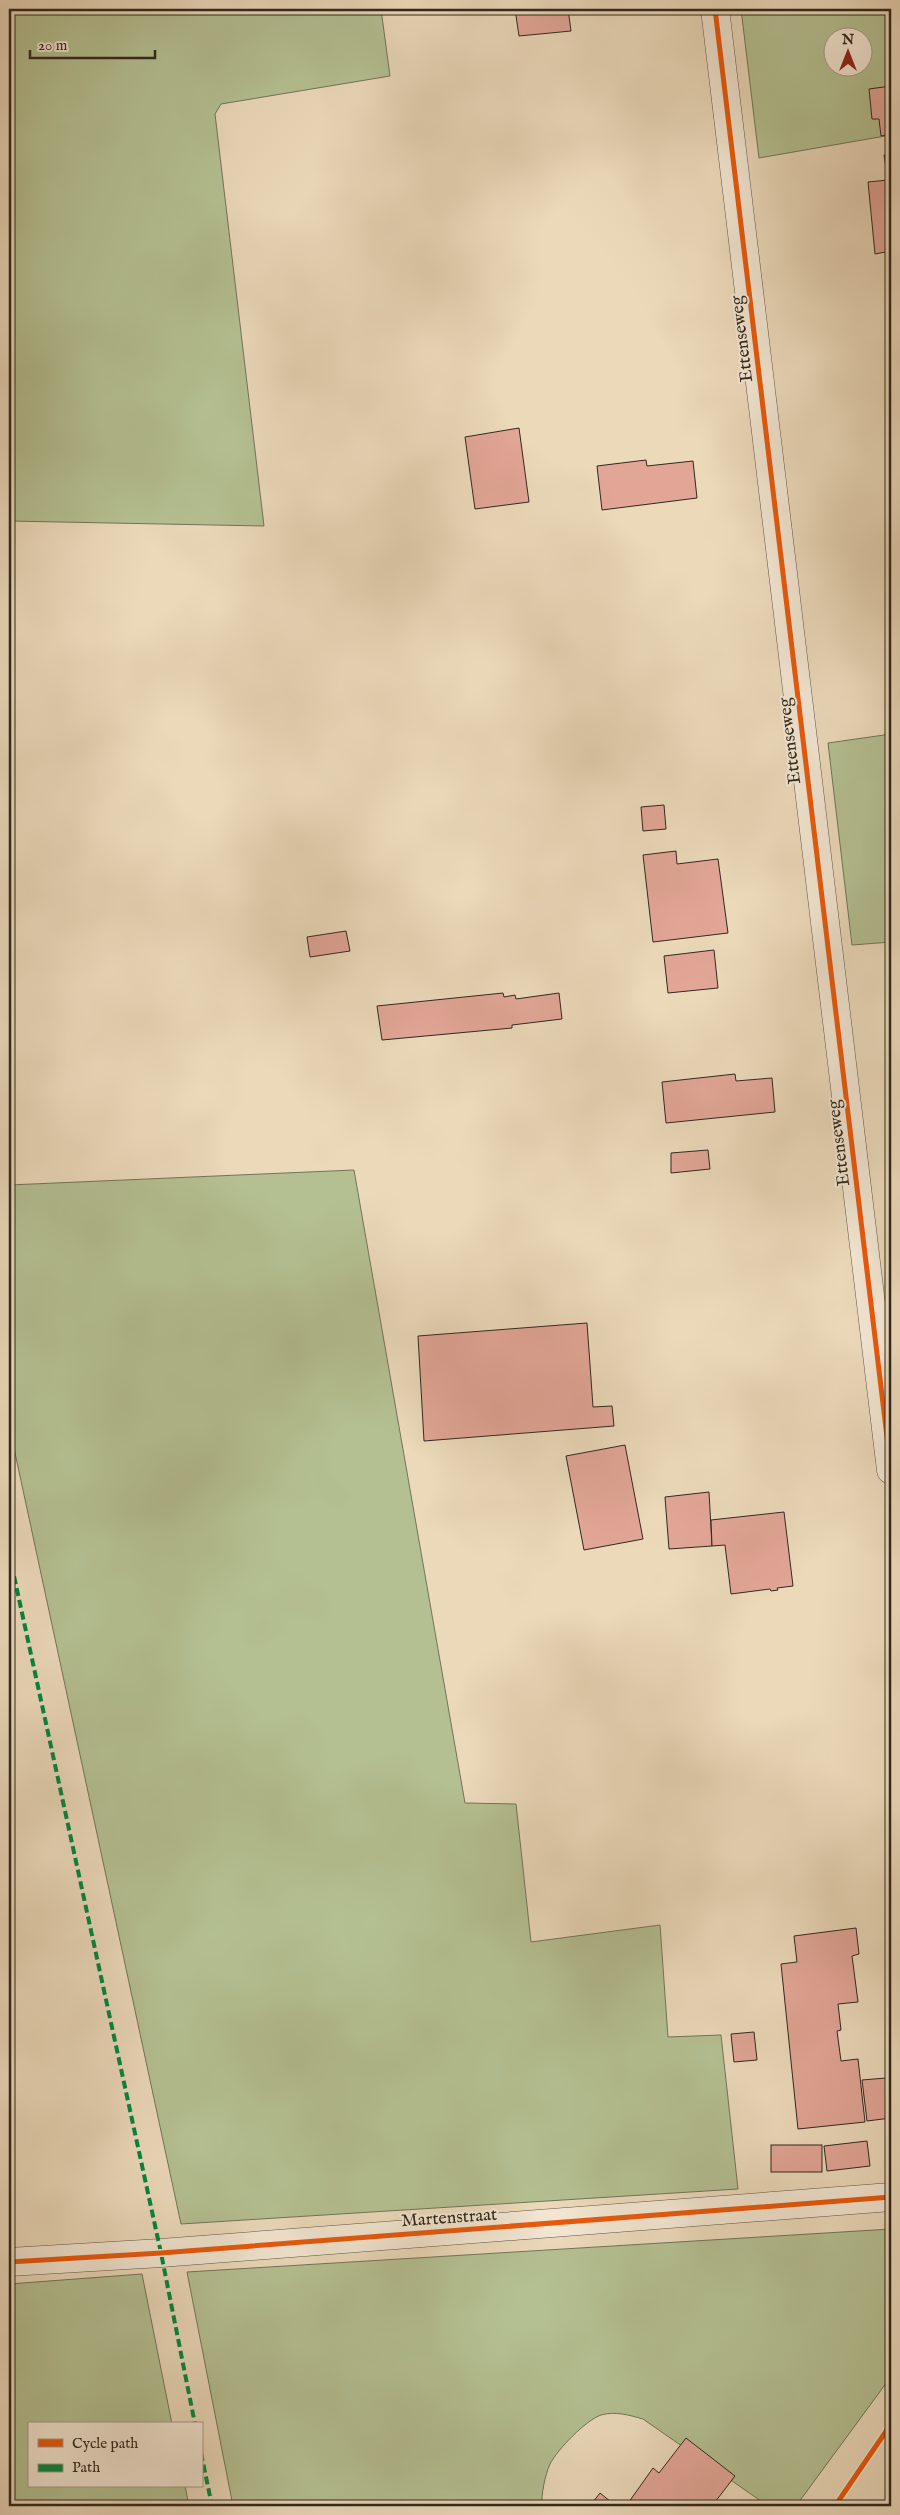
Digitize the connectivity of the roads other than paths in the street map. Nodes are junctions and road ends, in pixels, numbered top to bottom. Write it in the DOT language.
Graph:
graph roads {
  1 [pos="715,9"];
  2 [pos="891,1470"];
  3 [pos="891,2196"];
  4 [pos="9,2262"];
  1 -- 2 [label="street, Ettenseweg"];
  3 -- 4 [label="street, Martenstraat"];
}
